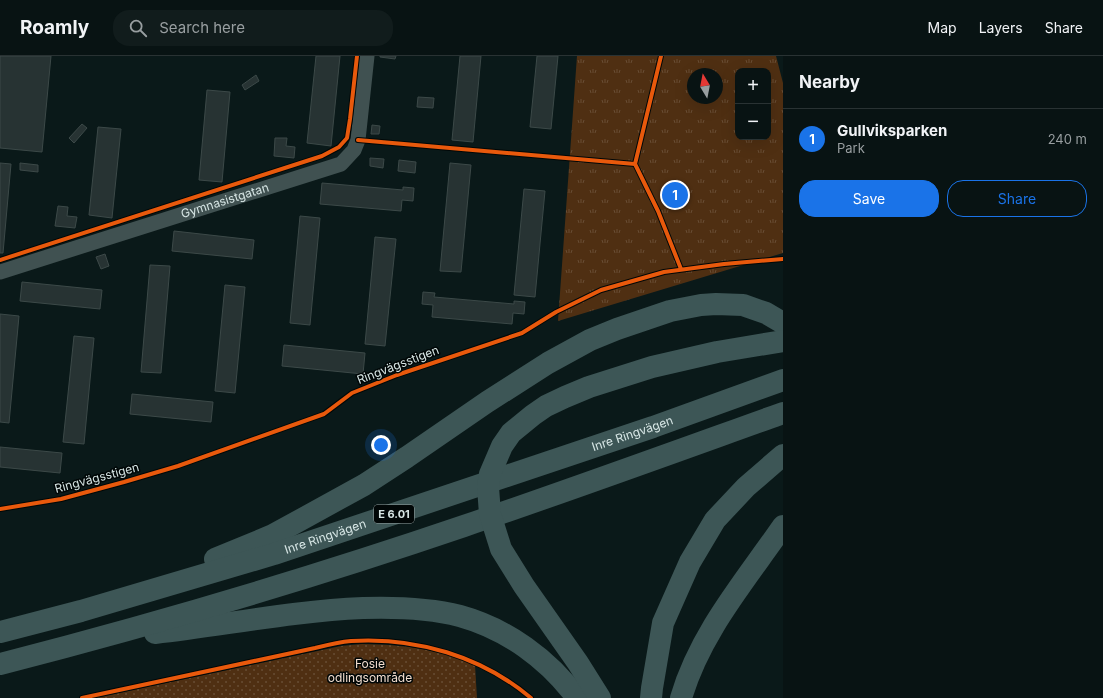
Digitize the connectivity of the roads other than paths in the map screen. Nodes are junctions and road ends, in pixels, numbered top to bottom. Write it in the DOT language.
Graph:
graph roads {
  1 [pos="367,56"];
  2 [pos="0,272"];
  3 [pos="781,321"];
  4 [pos="783,341"];
  5 [pos="783,380"];
  6 [pos="783,413"];
  7 [pos="783,456"];
  8 [pos="783,526"];
  9 [pos="81,611"];
  10 [pos="0,632"];
  11 [pos="94,640"];
  12 [pos="0,664"];
  13 [pos="577,698"];
  14 [pos="600,698"];
  15 [pos="652,698"];
  16 [pos="681,698"];
  1 -- 2 [label="street, Gymnasistgatan"];
  3 -- 9 [label="highway"];
  4 -- 14 [label="highway"];
  5 -- 9 [label="highway, Inre Ringvägen / E 6.01"];
  6 -- 11 [label="highway"];
  7 -- 15 [label="highway"];
  8 -- 16 [label="highway"];
  9 -- 10 [label="highway, Inre Ringvägen / E 6.01"];
  11 -- 12 [label="highway"];
  11 -- 13 [label="highway"];
}
